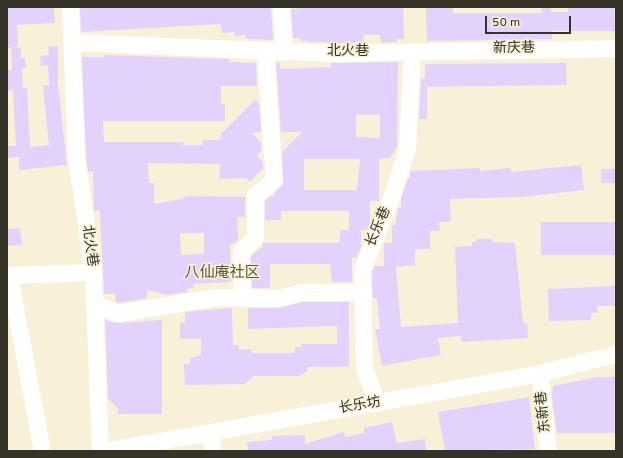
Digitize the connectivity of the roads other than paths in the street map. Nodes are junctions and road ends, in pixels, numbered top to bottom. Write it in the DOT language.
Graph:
graph roads {
  1 [pos="70,7"];
  2 [pos="281,7"];
  3 [pos="71,42"];
  4 [pos="616,48"];
  5 [pos="265,51"];
  6 [pos="412,51"];
  7 [pos="284,52"];
  8 [pos="93,272"];
  9 [pos="8,275"];
  10 [pos="362,292"];
  11 [pos="242,298"];
  12 [pos="94,304"];
  13 [pos="616,354"];
  14 [pos="539,373"];
  15 [pos="377,403"];
  16 [pos="210,433"];
  17 [pos="42,451"];
  18 [pos="102,451"];
  19 [pos="212,451"];
  20 [pos="548,451"];
  1 -- 3 [label="street, 北火巷"];
  2 -- 7 [label="street"];
  3 -- 5 [label="street, 北火巷"];
  3 -- 8 [label="street, 北火巷"];
  4 -- 6 [label="street, 新庆巷"];
  5 -- 7 [label="street, 北火巷"];
  5 -- 11 [label="street"];
  6 -- 7 [label="street, 北火巷"];
  6 -- 10 [label="street, 长乐巷"];
  8 -- 9 [label="street"];
  8 -- 12 [label="street, 北火巷"];
  9 -- 17 [label="street"];
  10 -- 11 [label="street"];
  10 -- 15 [label="street, 长乐巷"];
  11 -- 12 [label="street"];
  12 -- 18 [label="street, 北火巷"];
  13 -- 14 [label="street, 长乐坊"];
  14 -- 15 [label="street, 长乐坊"];
  14 -- 20 [label="street, 东新巷"];
  15 -- 16 [label="street, 长乐坊"];
  16 -- 18 [label="street, 长乐坊"];
  16 -- 19 [label="street"];
}
